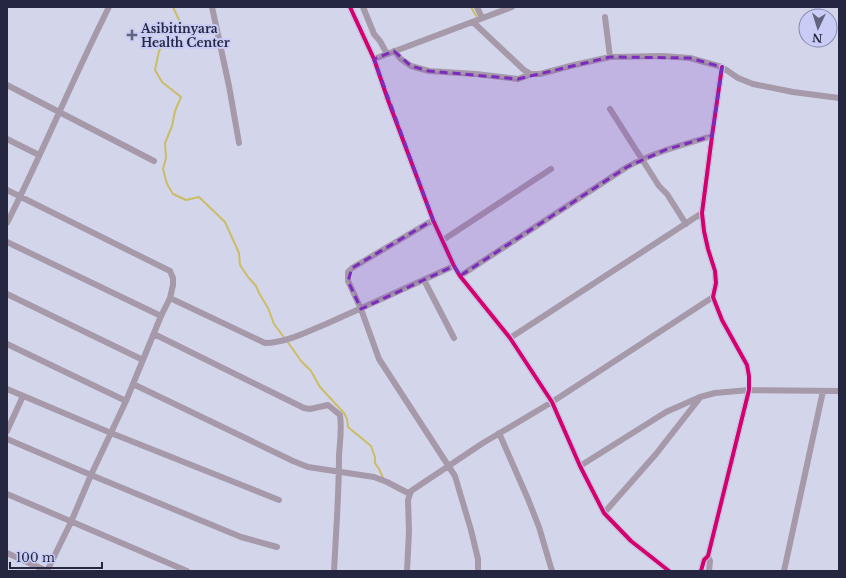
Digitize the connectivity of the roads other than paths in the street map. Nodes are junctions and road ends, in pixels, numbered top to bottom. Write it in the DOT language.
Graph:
graph roads {
  1 [pos="109,7"];
  2 [pos="212,7"];
  3 [pos="350,7"];
  4 [pos="363,7"];
  5 [pos="477,7"];
  6 [pos="512,7"];
  7 [pos="604,17"];
  8 [pos="482,18"];
  9 [pos="473,22"];
  10 [pos="394,51"];
  11 [pos="387,54"];
  12 [pos="610,57"];
  13 [pos="374,59"];
  14 [pos="722,67"];
  15 [pos="531,74"];
  16 [pos="7,85"];
  17 [pos="839,98"];
  18 [pos="610,109"];
  19 [pos="59,112"];
  20 [pos="712,136"];
  21 [pos="7,139"];
  22 [pos="239,143"];
  23 [pos="39,155"];
  24 [pos="642,159"];
  25 [pos="154,161"];
  26 [pos="551,169"];
  27 [pos="7,190"];
  28 [pos="20,196"];
  29 [pos="702,213"];
  30 [pos="434,220"];
  31 [pos="7,223"];
  32 [pos="686,224"];
  33 [pos="443,240"];
  34 [pos="7,242"];
  35 [pos="454,266"];
  36 [pos="460,276"];
  37 [pos="424,280"];
  38 [pos="7,294"];
  39 [pos="170,298"];
  40 [pos="713,298"];
  41 [pos="361,309"];
  42 [pos="161,316"];
  43 [pos="154,334"];
  44 [pos="454,338"];
  45 [pos="510,338"];
  46 [pos="7,344"];
  47 [pos="143,360"];
  48 [pos="133,384"];
  49 [pos="7,389"];
  50 [pos="749,390"];
  51 [pos="824,391"];
  52 [pos="839,391"];
  53 [pos="23,396"];
  54 [pos="700,397"];
  55 [pos="126,401"];
  56 [pos="552,402"];
  57 [pos="7,431"];
  58 [pos="111,433"];
  59 [pos="499,433"];
  60 [pos="7,439"];
  61 [pos="448,466"];
  62 [pos="580,466"];
  63 [pos="339,472"];
  64 [pos="91,475"];
  65 [pos="7,494"];
  66 [pos="410,494"];
  67 [pos="279,500"];
  68 [pos="604,513"];
  69 [pos="71,522"];
  70 [pos="277,547"];
  71 [pos="7,553"];
  72 [pos="708,556"];
  73 [pos="667,569"];
  74 [pos="47,571"];
  75 [pos="187,571"];
  76 [pos="334,571"];
  77 [pos="407,571"];
  78 [pos="478,571"];
  79 [pos="552,571"];
  80 [pos="700,571"];
  81 [pos="708,571"];
  82 [pos="784,571"];
  1 -- 19 [label="street"];
  2 -- 22 [label="street"];
  3 -- 13 [label="street"];
  4 -- 11 [label="street"];
  5 -- 8 [label="street"];
  6 -- 8 [label="street"];
  7 -- 12 [label="street"];
  8 -- 9 [label="street"];
  9 -- 10 [label="street"];
  9 -- 15 [label="street"];
  10 -- 11 [label="street"];
  10 -- 15 [label="street"];
  11 -- 13 [label="street"];
  12 -- 14 [label="street"];
  12 -- 15 [label="street"];
  13 -- 30 [label="street"];
  14 -- 17 [label="street"];
  14 -- 20 [label="street"];
  16 -- 19 [label="street"];
  18 -- 24 [label="street"];
  19 -- 23 [label="street"];
  19 -- 25 [label="street"];
  20 -- 24 [label="street"];
  20 -- 29 [label="street"];
  21 -- 23 [label="street"];
  23 -- 28 [label="street"];
  24 -- 32 [label="street"];
  24 -- 36 [label="street"];
  26 -- 33 [label="street"];
  27 -- 28 [label="street"];
  28 -- 31 [label="street"];
  28 -- 39 [label="street"];
  29 -- 32 [label="street"];
  29 -- 40 [label="street"];
  30 -- 33 [label="street"];
  30 -- 41 [label="street"];
  32 -- 45 [label="street"];
  33 -- 35 [label="street"];
  34 -- 42 [label="street"];
  35 -- 36 [label="street"];
  35 -- 37 [label="street"];
  36 -- 45 [label="street"];
  37 -- 41 [label="street"];
  37 -- 44 [label="street"];
  38 -- 47 [label="street"];
  39 -- 41 [label="street"];
  39 -- 42 [label="street"];
  40 -- 50 [label="street"];
  40 -- 56 [label="street"];
  41 -- 61 [label="street"];
  42 -- 43 [label="street"];
  43 -- 47 [label="street"];
  43 -- 63 [label="street"];
  45 -- 56 [label="street"];
  46 -- 55 [label="street"];
  47 -- 48 [label="street"];
  48 -- 55 [label="street"];
  48 -- 63 [label="street"];
  49 -- 53 [label="street"];
  50 -- 51 [label="street"];
  50 -- 54 [label="street"];
  50 -- 72 [label="street"];
  51 -- 52 [label="street"];
  51 -- 82 [label="street"];
  53 -- 57 [label="street"];
  53 -- 58 [label="street"];
  54 -- 62 [label="street"];
  54 -- 68 [label="street"];
  55 -- 58 [label="street"];
  56 -- 59 [label="street"];
  56 -- 62 [label="street"];
  58 -- 64 [label="street"];
  58 -- 67 [label="street"];
  59 -- 61 [label="street"];
  59 -- 79 [label="street"];
  60 -- 64 [label="street"];
  61 -- 66 [label="street"];
  61 -- 78 [label="street"];
  62 -- 68 [label="street"];
  63 -- 66 [label="street"];
  63 -- 76 [label="street"];
  64 -- 69 [label="street"];
  64 -- 70 [label="street"];
  65 -- 69 [label="street"];
  66 -- 77 [label="street"];
  68 -- 73 [label="street"];
  69 -- 74 [label="street"];
  69 -- 75 [label="street"];
  71 -- 74 [label="street"];
  72 -- 80 [label="street"];
  72 -- 81 [label="street"];
  80 -- 81 [label="street"];
}
